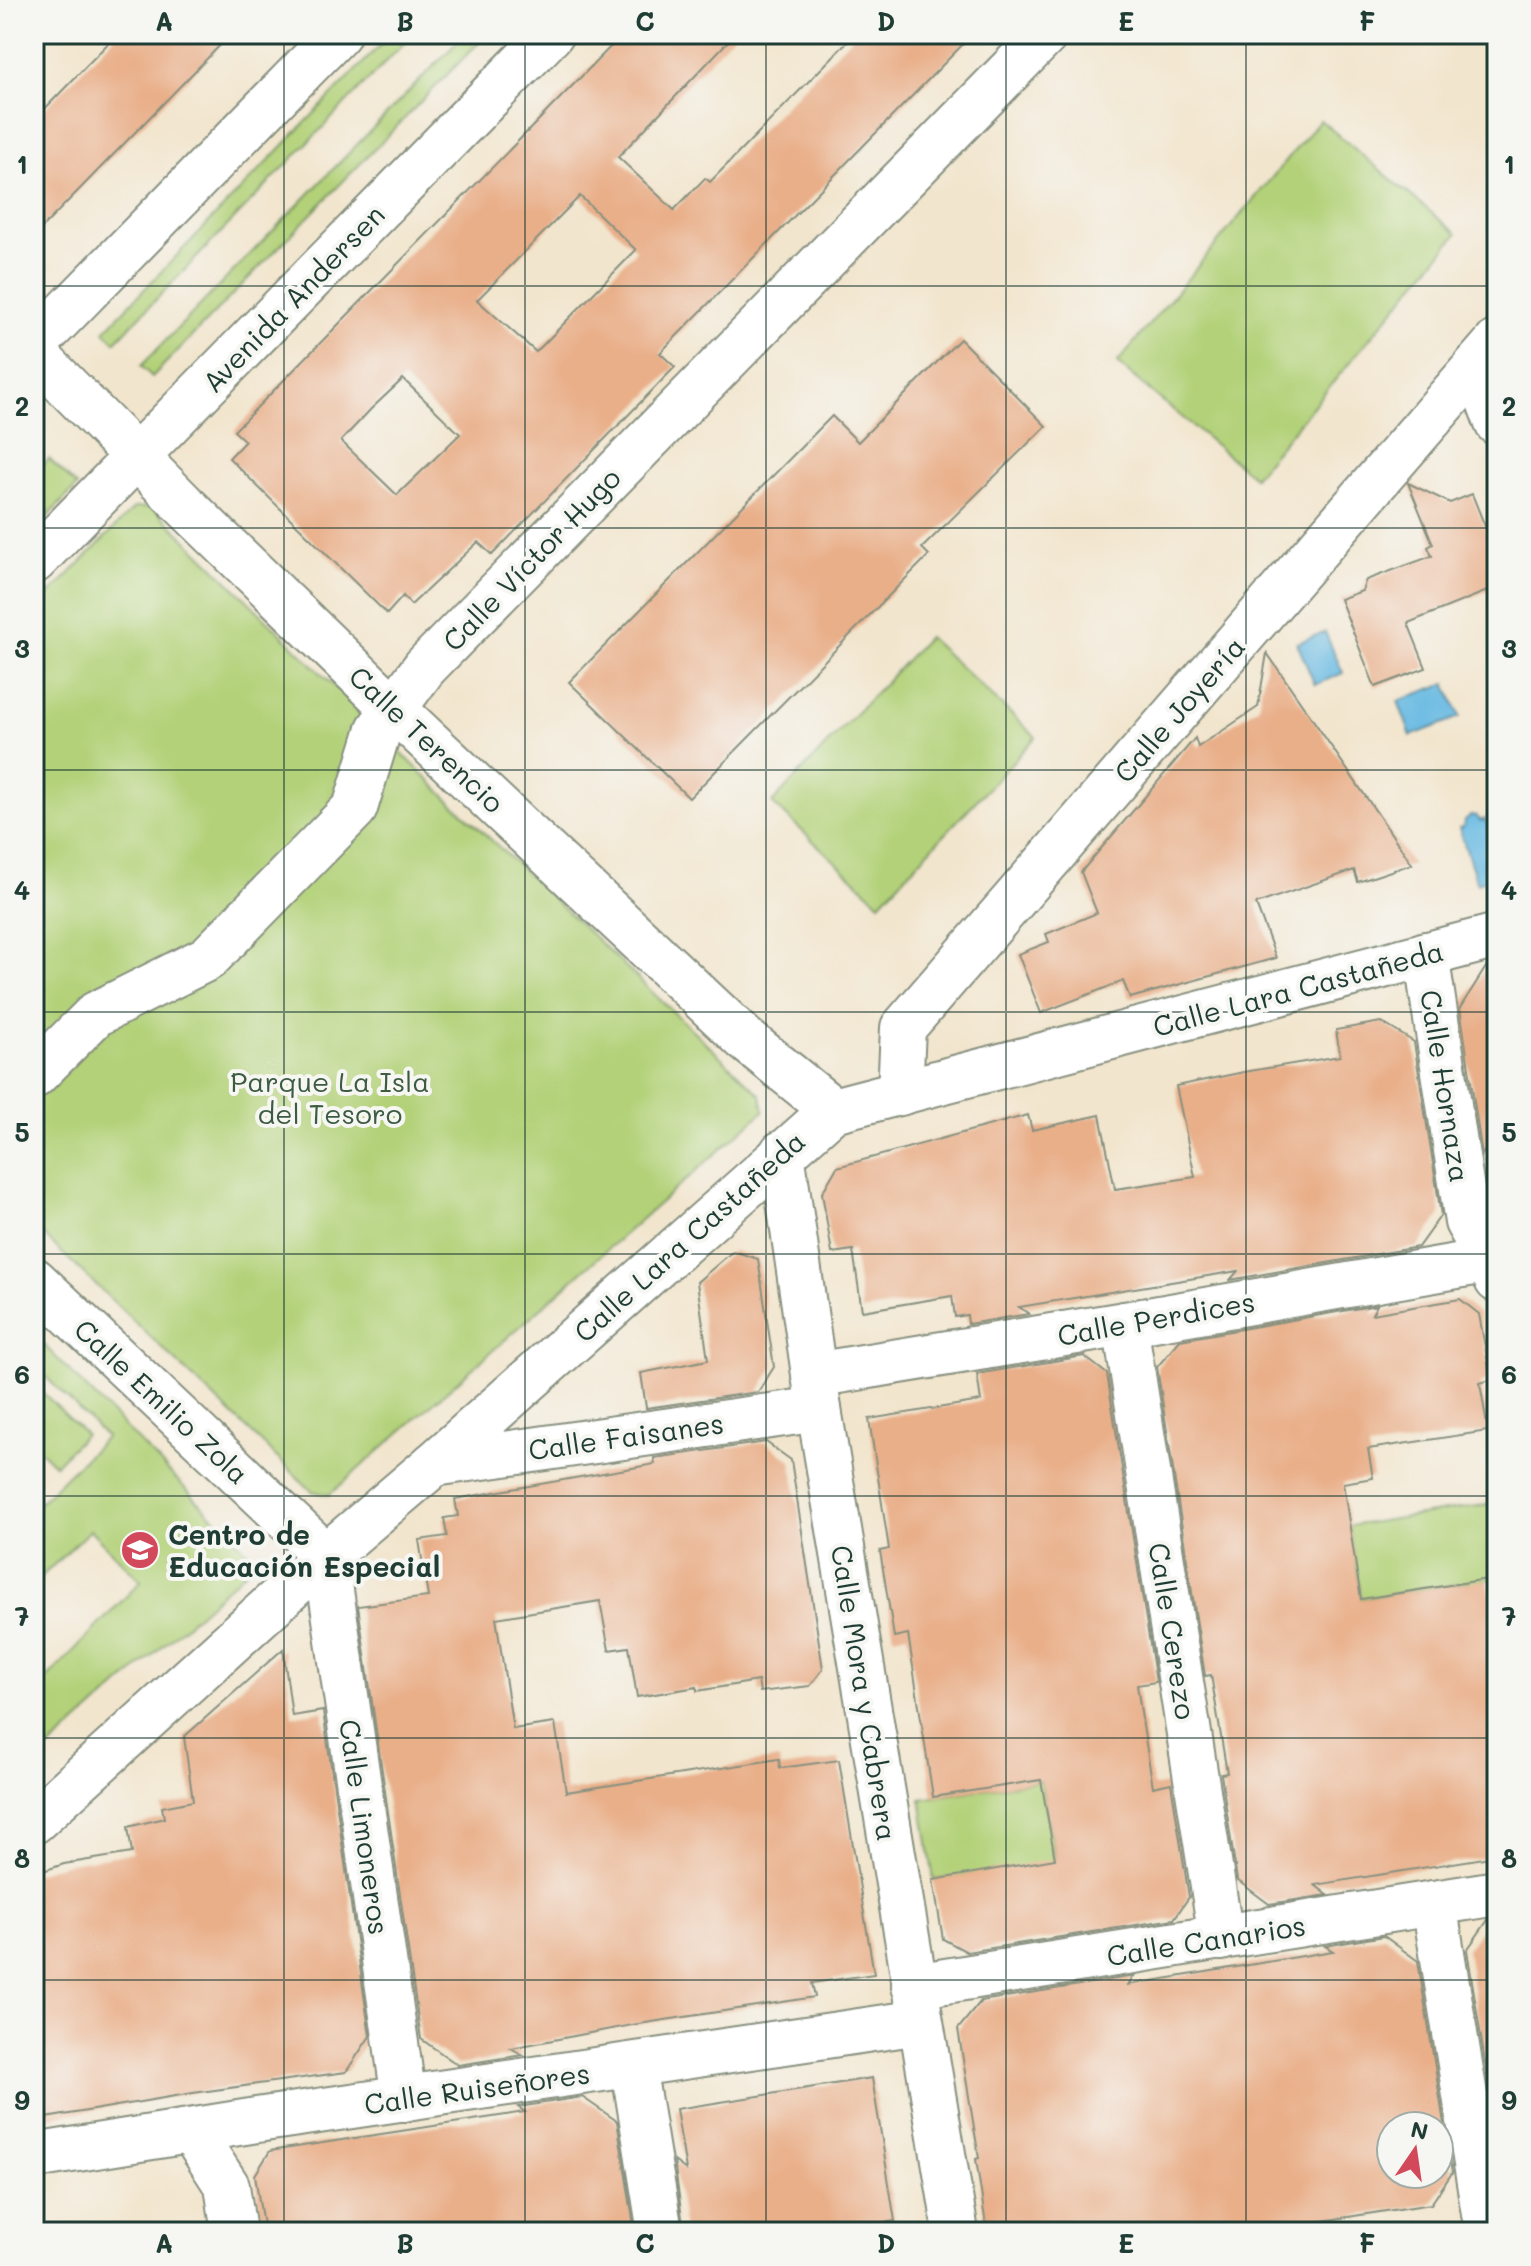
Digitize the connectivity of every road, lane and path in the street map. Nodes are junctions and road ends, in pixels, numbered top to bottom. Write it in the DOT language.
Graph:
graph roads {
  1 [pos="338,34"];
  2 [pos="551,34"];
  3 [pos="1046,34"];
  4 [pos="34,345"];
  5 [pos="34,353"];
  6 [pos="1487,354"];
  7 [pos="1497,423"];
  8 [pos="137,458"];
  9 [pos="34,561"];
  10 [pos="393,708"];
  11 [pos="1497,936"];
  12 [pos="1426,954"];
  13 [pos="34,1076"];
  14 [pos="900,1093"];
  15 [pos="833,1110"];
  16 [pos="782,1153"];
  17 [pos="1494,1267"];
  18 [pos="34,1280"];
  19 [pos="1125,1324"];
  20 [pos="816,1392"];
  21 [pos="434,1464"];
  22 [pos="326,1556"];
  23 [pos="34,1821"];
  24 [pos="1497,1893"];
  25 [pos="1434,1903"];
  26 [pos="1221,1938"];
  27 [pos="917,2004"];
  28 [pos="633,2065"];
  29 [pos="404,2099"];
  30 [pos="192,2132"];
  31 [pos="34,2156"];
  32 [pos="234,2232"];
  33 [pos="660,2232"];
  34 [pos="956,2232"];
  35 [pos="1487,2232"];
  1 -- 4 [label="street"];
  2 -- 8 [label="street, Avenida Andersen"];
  3 -- 10 [label="street, Calle Víctor Hugo"];
  5 -- 8 [label="street, Calle Terencio"];
  6 -- 7 [label="street"];
  6 -- 14 [label="street, Calle Joyería"];
  8 -- 9 [label="street, Avenida Andersen"];
  8 -- 10 [label="street, Calle Terencio"];
  10 -- 13 [label="street, Calle Víctor Hugo"];
  10 -- 15 [label="street, Calle Terencio"];
  11 -- 12 [label="street, Calle Lara Castañeda"];
  12 -- 14 [label="street, Calle Lara Castañeda"];
  12 -- 17 [label="street, Calle Hornaza"];
  14 -- 15 [label="street, Calle Lara Castañeda"];
  15 -- 16 [label="street, Calle Lara Castañeda"];
  16 -- 20 [label="street, Calle Mora y Cabrera"];
  16 -- 21 [label="street, Calle Lara Castañeda"];
  17 -- 19 [label="street, Calle Perdices"];
  18 -- 22 [label="street, Calle Emilio Zola"];
  19 -- 20 [label="street, Calle Perdices"];
  19 -- 26 [label="street, Calle Cerezo"];
  20 -- 21 [label="street, Calle Faisanes"];
  20 -- 27 [label="street, Calle Mora y Cabrera"];
  21 -- 22 [label="street, Calle Lara Castañeda"];
  22 -- 23 [label="street, Calle Lara Castañeda"];
  22 -- 29 [label="street, Calle Limoneros"];
  24 -- 25 [label="street, Calle Canarios"];
  25 -- 26 [label="street, Calle Canarios"];
  25 -- 35 [label="street"];
  26 -- 27 [label="street, Calle Canarios"];
  27 -- 28 [label="street, Calle Ruiseñores"];
  27 -- 34 [label="street, Calle Mora y Cabrera"];
  28 -- 29 [label="street, Calle Ruiseñores"];
  28 -- 33 [label="street"];
  29 -- 30 [label="street, Calle Ruiseñores"];
  30 -- 31 [label="street, Calle Ruiseñores"];
  30 -- 32 [label="street"];
}
